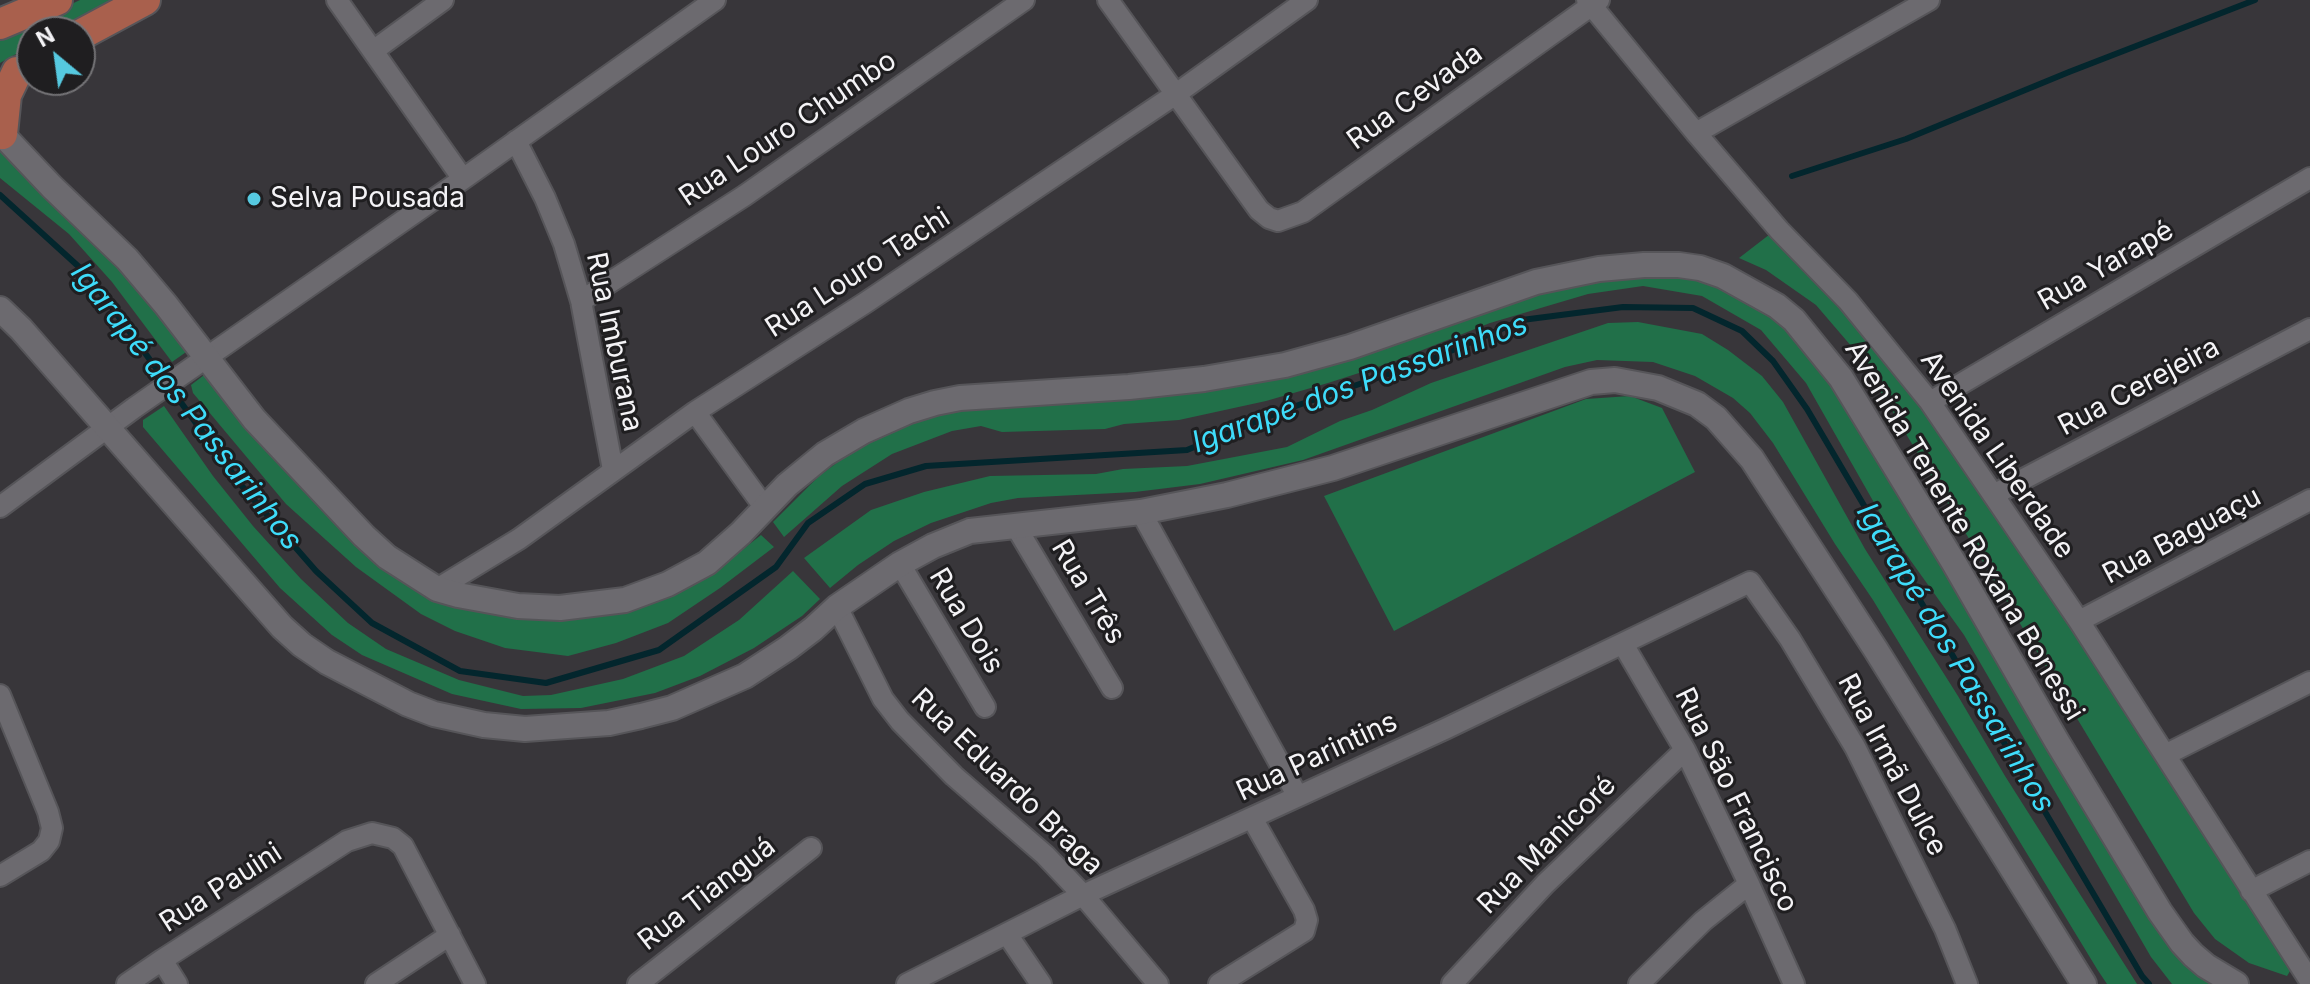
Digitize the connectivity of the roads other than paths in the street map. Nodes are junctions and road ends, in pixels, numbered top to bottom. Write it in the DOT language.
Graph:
graph roads {
  1 [pos="57,0"];
  2 [pos="145,0"];
  3 [pos="337,0"];
  4 [pos="443,0"];
  5 [pos="715,0"];
  6 [pos="1024,0"];
  7 [pos="1108,0"];
  8 [pos="1307,0"];
  9 [pos="1929,0"];
  10 [pos="1593,2"];
  11 [pos="0,24"];
  12 [pos="96,26"];
  13 [pos="373,51"];
  14 [pos="16,72"];
  15 [pos="1176,94"];
  16 [pos="1,133"];
  17 [pos="1696,133"];
  18 [pos="516,141"];
  19 [pos="2310,178"];
  20 [pos="463,179"];
  21 [pos="581,301"];
  22 [pos="3,317"];
  23 [pos="2310,329"];
  24 [pos="197,365"];
  25 [pos="1930,402"];
  26 [pos="695,412"];
  27 [pos="108,427"];
  28 [pos="613,470"];
  29 [pos="1995,494"];
  30 [pos="2310,500"];
  31 [pos="0,507"];
  32 [pos="765,508"];
  33 [pos="1141,512"];
  34 [pos="1015,525"];
  35 [pos="900,564"];
  36 [pos="1750,582"];
  37 [pos="437,589"];
  38 [pos="837,607"];
  39 [pos="2079,621"];
  40 [pos="1623,644"];
  41 [pos="2310,682"];
  42 [pos="1112,688"];
  43 [pos="0,695"];
  44 [pos="985,707"];
  45 [pos="1685,750"];
  46 [pos="2165,755"];
  47 [pos="1297,795"];
  48 [pos="1252,818"];
  49 [pos="811,848"];
  50 [pos="2310,861"];
  51 [pos="0,876"];
  52 [pos="1749,884"];
  53 [pos="2251,891"];
  54 [pos="1083,895"];
  55 [pos="1007,934"];
  56 [pos="450,935"];
  57 [pos="162,960"];
  58 [pos="2310,981"];
  59 [pos="127,984"];
  60 [pos="177,984"];
  61 [pos="376,984"];
  62 [pos="475,984"];
  63 [pos="638,984"];
  64 [pos="907,984"];
  65 [pos="1041,984"];
  66 [pos="1158,984"];
  67 [pos="1219,984"];
  68 [pos="1452,984"];
  69 [pos="1639,984"];
  70 [pos="1794,984"];
  71 [pos="1967,984"];
  72 [pos="2084,984"];
  73 [pos="2236,984"];
  1 -- 11 [label="main road"];
  2 -- 12 [label="main road"];
  3 -- 13 [label="street"];
  4 -- 13 [label="street"];
  5 -- 18 [label="street"];
  6 -- 21 [label="street, Rua Louro Chumbo"];
  7 -- 15 [label="street"];
  8 -- 15 [label="street, Rua Louro Tachi"];
  9 -- 17 [label="street"];
  10 -- 15 [label="street, Rua Cevada"];
  10 -- 17 [label="street, Avenida Liberdade"];
  13 -- 20 [label="street"];
  14 -- 16 [label="main road"];
  15 -- 26 [label="street, Rua Louro Tachi"];
  16 -- 24 [label="street, Avenida Tenente Roxana Bonessi"];
  17 -- 25 [label="street, Avenida Liberdade"];
  18 -- 20 [label="street"];
  18 -- 21 [label="street, Rua Imburana"];
  19 -- 25 [label="street, Rua Yarapé"];
  20 -- 24 [label="street"];
  21 -- 28 [label="street, Rua Imburana"];
  22 -- 27 [label="street"];
  23 -- 29 [label="street, Rua Cerejeira"];
  24 -- 27 [label="street"];
  24 -- 37 [label="street, Avenida Tenente Roxana Bonessi"];
  25 -- 29 [label="street, Avenida Liberdade"];
  26 -- 28 [label="street, Rua Louro Tachi"];
  26 -- 32 [label="street"];
  27 -- 31 [label="street"];
  27 -- 38 [label="street"];
  28 -- 37 [label="street, Rua Louro Tachi"];
  29 -- 39 [label="street, Avenida Liberdade"];
  30 -- 39 [label="street, Rua Baguaçu"];
  32 -- 37 [label="street, Avenida Tenente Roxana Bonessi"];
  32 -- 73 [label="street, Avenida Tenente Roxana Bonessi"];
  33 -- 34 [label="street"];
  33 -- 47 [label="street"];
  33 -- 72 [label="street"];
  34 -- 35 [label="street"];
  34 -- 42 [label="street, Rua Três"];
  35 -- 38 [label="street"];
  35 -- 44 [label="street, Rua Dois"];
  36 -- 40 [label="street, Rua Parintins"];
  36 -- 71 [label="street, Rua Irmã Dulce"];
  38 -- 54 [label="street, Rua Eduardo Braga"];
  39 -- 46 [label="street, Avenida Liberdade"];
  40 -- 45 [label="street, Rua São Francisco"];
  40 -- 47 [label="street, Rua Parintins"];
  41 -- 46 [label="street"];
  43 -- 51 [label="street"];
  45 -- 52 [label="street, Rua São Francisco"];
  45 -- 68 [label="street, Rua Manicoré"];
  46 -- 53 [label="street, Avenida Liberdade"];
  47 -- 48 [label="street, Rua Parintins"];
  48 -- 54 [label="street, Rua Parintins"];
  48 -- 67 [label="street"];
  49 -- 63 [label="street, Rua Tianguá"];
  50 -- 53 [label="street"];
  52 -- 69 [label="street"];
  52 -- 70 [label="street, Rua São Francisco"];
  53 -- 58 [label="street, Avenida Liberdade"];
  54 -- 55 [label="street, Rua Parintins"];
  54 -- 66 [label="street, Rua Eduardo Braga"];
  55 -- 64 [label="street, Rua Parintins"];
  55 -- 65 [label="street"];
  56 -- 57 [label="street, Rua Pauini"];
  56 -- 61 [label="street"];
  56 -- 62 [label="street"];
  57 -- 59 [label="street, Rua Pauini"];
  57 -- 60 [label="street"];
}
